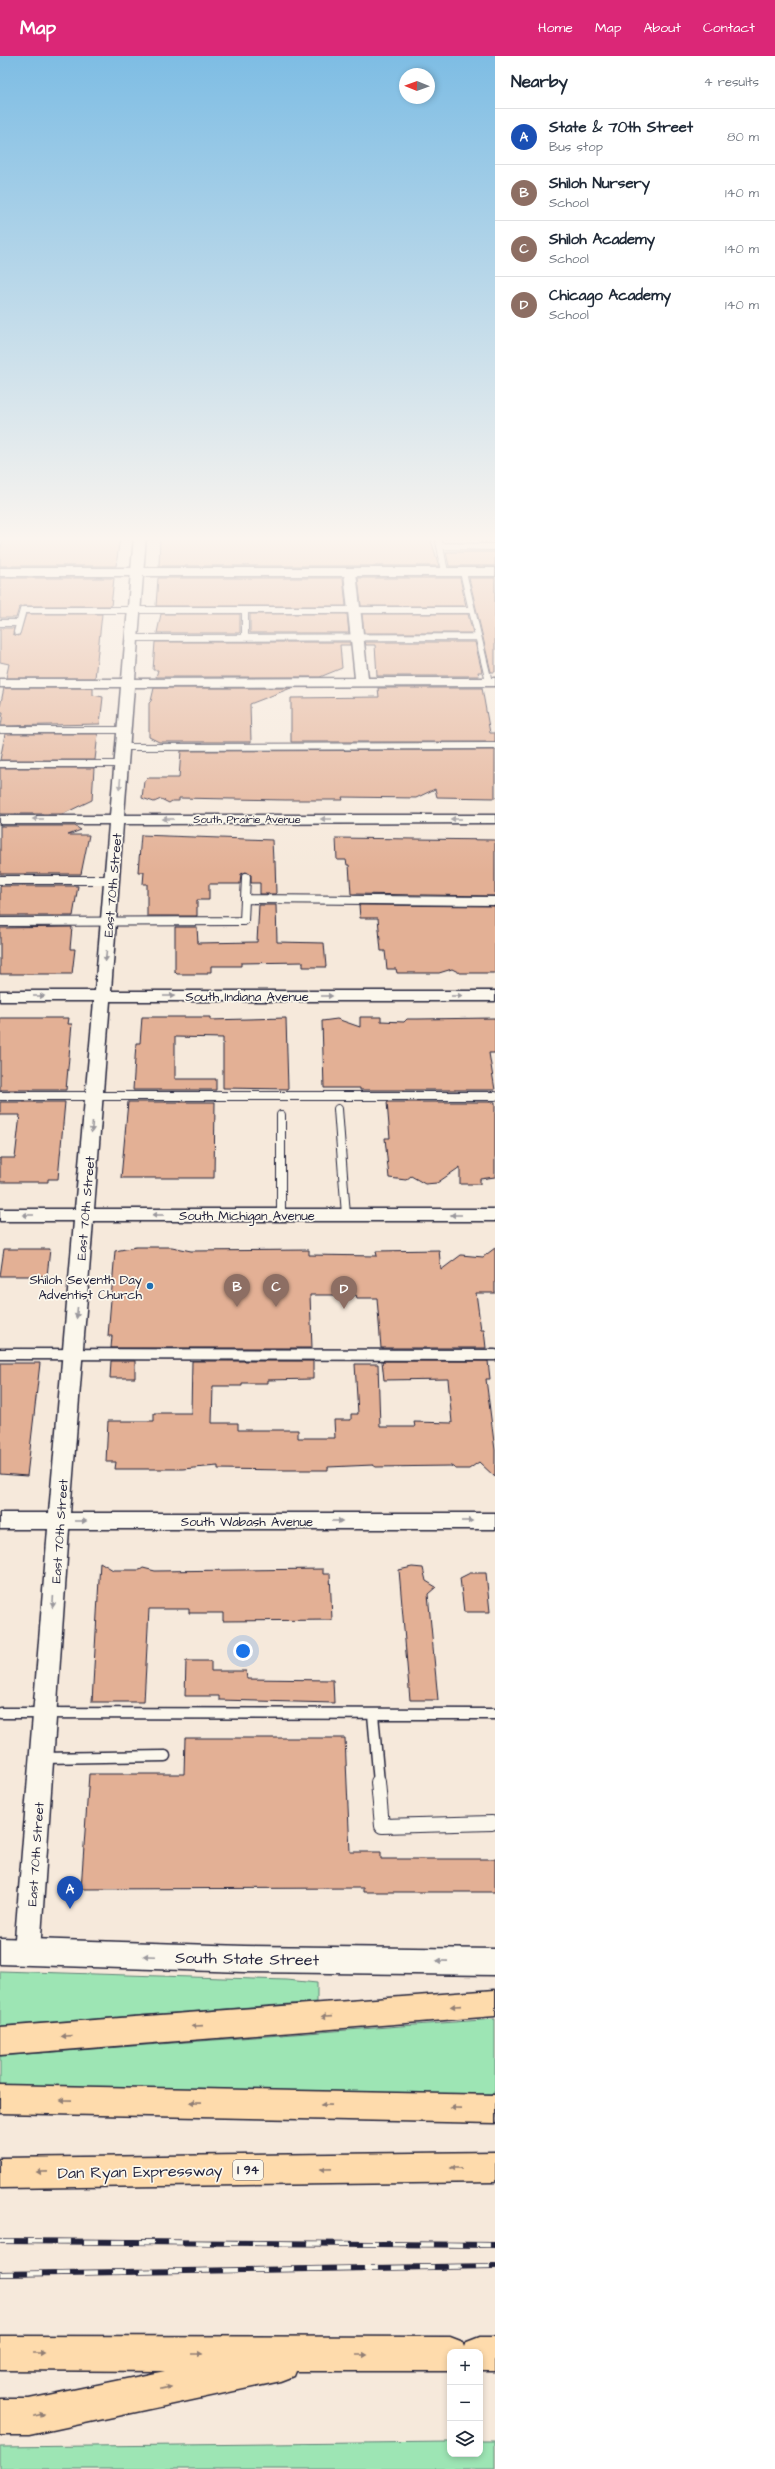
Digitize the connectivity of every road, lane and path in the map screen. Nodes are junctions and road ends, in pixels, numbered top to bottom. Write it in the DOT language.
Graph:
graph roads {
  1 [pos="131,649"];
  2 [pos="358,649"];
  3 [pos="482,649"];
  4 [pos="0,682"];
  5 [pos="128,682"];
  6 [pos="362,682"];
  7 [pos="492,682"];
  8 [pos="0,730"];
  9 [pos="124,730"];
  10 [pos="495,746"];
  11 [pos="122,755"];
  12 [pos="0,764"];
  13 [pos="117,819"];
  14 [pos="495,819"];
  15 [pos="0,820"];
  16 [pos="246,877"];
  17 [pos="0,880"];
  18 [pos="112,880"];
  19 [pos="245,899"];
  20 [pos="495,901"];
  21 [pos="0,922"];
  22 [pos="109,922"];
  23 [pos="0,996"];
  24 [pos="102,996"];
  25 [pos="495,996"];
  26 [pos="0,1096"];
  27 [pos="94,1096"];
  28 [pos="495,1096"];
  29 [pos="338,1109"];
  30 [pos="281,1115"];
  31 [pos="0,1215"];
  32 [pos="85,1215"];
  33 [pos="281,1215"];
  34 [pos="346,1215"];
  35 [pos="495,1215"];
  36 [pos="0,1354"];
  37 [pos="73,1354"];
  38 [pos="495,1355"];
  39 [pos="0,1521"];
  40 [pos="59,1521"];
  41 [pos="495,1521"];
  42 [pos="0,1713"];
  43 [pos="45,1713"];
  44 [pos="373,1714"];
  45 [pos="495,1714"];
  46 [pos="165,1756"];
  47 [pos="42,1758"];
  48 [pos="492,1824"];
  49 [pos="13,1951"];
  50 [pos="495,1962"];
  51 [pos="495,2003"];
  52 [pos="0,2041"];
  53 [pos="0,2099"];
  54 [pos="495,2109"];
  55 [pos="495,2167"];
  56 [pos="0,2173"];
  57 [pos="0,2353"];
  58 [pos="447,2354"];
  59 [pos="483,2354"];
  60 [pos="495,2354"];
  61 [pos="323,2355"];
  62 [pos="0,2418"];
  1 -- 5 [label="street, East 70th Street"];
  2 -- 6 [label="street"];
  3 -- 7 [label="lane"];
  4 -- 5 [label="street"];
  5 -- 6 [label="street"];
  5 -- 9 [label="street, East 70th Street"];
  6 -- 7 [label="street"];
  8 -- 9 [label="lane"];
  9 -- 11 [label="street, East 70th Street"];
  10 -- 11 [label="lane"];
  11 -- 12 [label="lane"];
  11 -- 13 [label="street, East 70th Street, one-way"];
  14 -- 13 [label="street, South Prairie Avenue, one-way"];
  13 -- 15 [label="street, South Prairie Avenue, one-way"];
  13 -- 18 [label="street, East 70th Street"];
  16 -- 19 [label="lane"];
  17 -- 18 [label="lane"];
  18 -- 22 [label="street, East 70th Street"];
  19 -- 20 [label="lane"];
  19 -- 22 [label="lane"];
  21 -- 22 [label="lane"];
  22 -- 24 [label="street, East 70th Street, one-way"];
  23 -- 24 [label="street, South Indiana Avenue, one-way"];
  24 -- 25 [label="street, South Indiana Avenue, one-way"];
  24 -- 27 [label="street, East 70th Street"];
  26 -- 27 [label="lane"];
  27 -- 28 [label="lane"];
  27 -- 32 [label="street, East 70th Street, one-way"];
  29 -- 34 [label="lane"];
  30 -- 33 [label="lane"];
  32 -- 31 [label="street, South Michigan Avenue, one-way"];
  33 -- 32 [label="street, South Michigan Avenue, one-way"];
  32 -- 37 [label="street, East 70th Street, one-way"];
  33 -- 34 [label="street, South Michigan Avenue"];
  35 -- 34 [label="street, South Michigan Avenue, one-way"];
  36 -- 37 [label="lane"];
  37 -- 38 [label="lane"];
  37 -- 40 [label="street, East 70th Street"];
  39 -- 40 [label="street, South Wabash Avenue"];
  40 -- 41 [label="street, South Wabash Avenue, one-way"];
  40 -- 43 [label="street, East 70th Street, one-way"];
  42 -- 43 [label="lane"];
  43 -- 44 [label="lane"];
  43 -- 47 [label="street, East 70th Street"];
  44 -- 45 [label="lane"];
  44 -- 48 [label="lane"];
  46 -- 47 [label="lane"];
  47 -- 49 [label="street, East 70th Street"];
  50 -- 49 [label="street, South State Street, one-way"];
  51 -- 52 [label="highway, one-way"];
  54 -- 53 [label="highway, one-way"];
  55 -- 56 [label="highway, Dan Ryan Expressway / I 94, one-way"];
  57 -- 61 [label="highway, one-way"];
  61 -- 58 [label="highway, one-way"];
  59 -- 60 [label="highway"];
  62 -- 61 [label="highway, one-way"];
}
